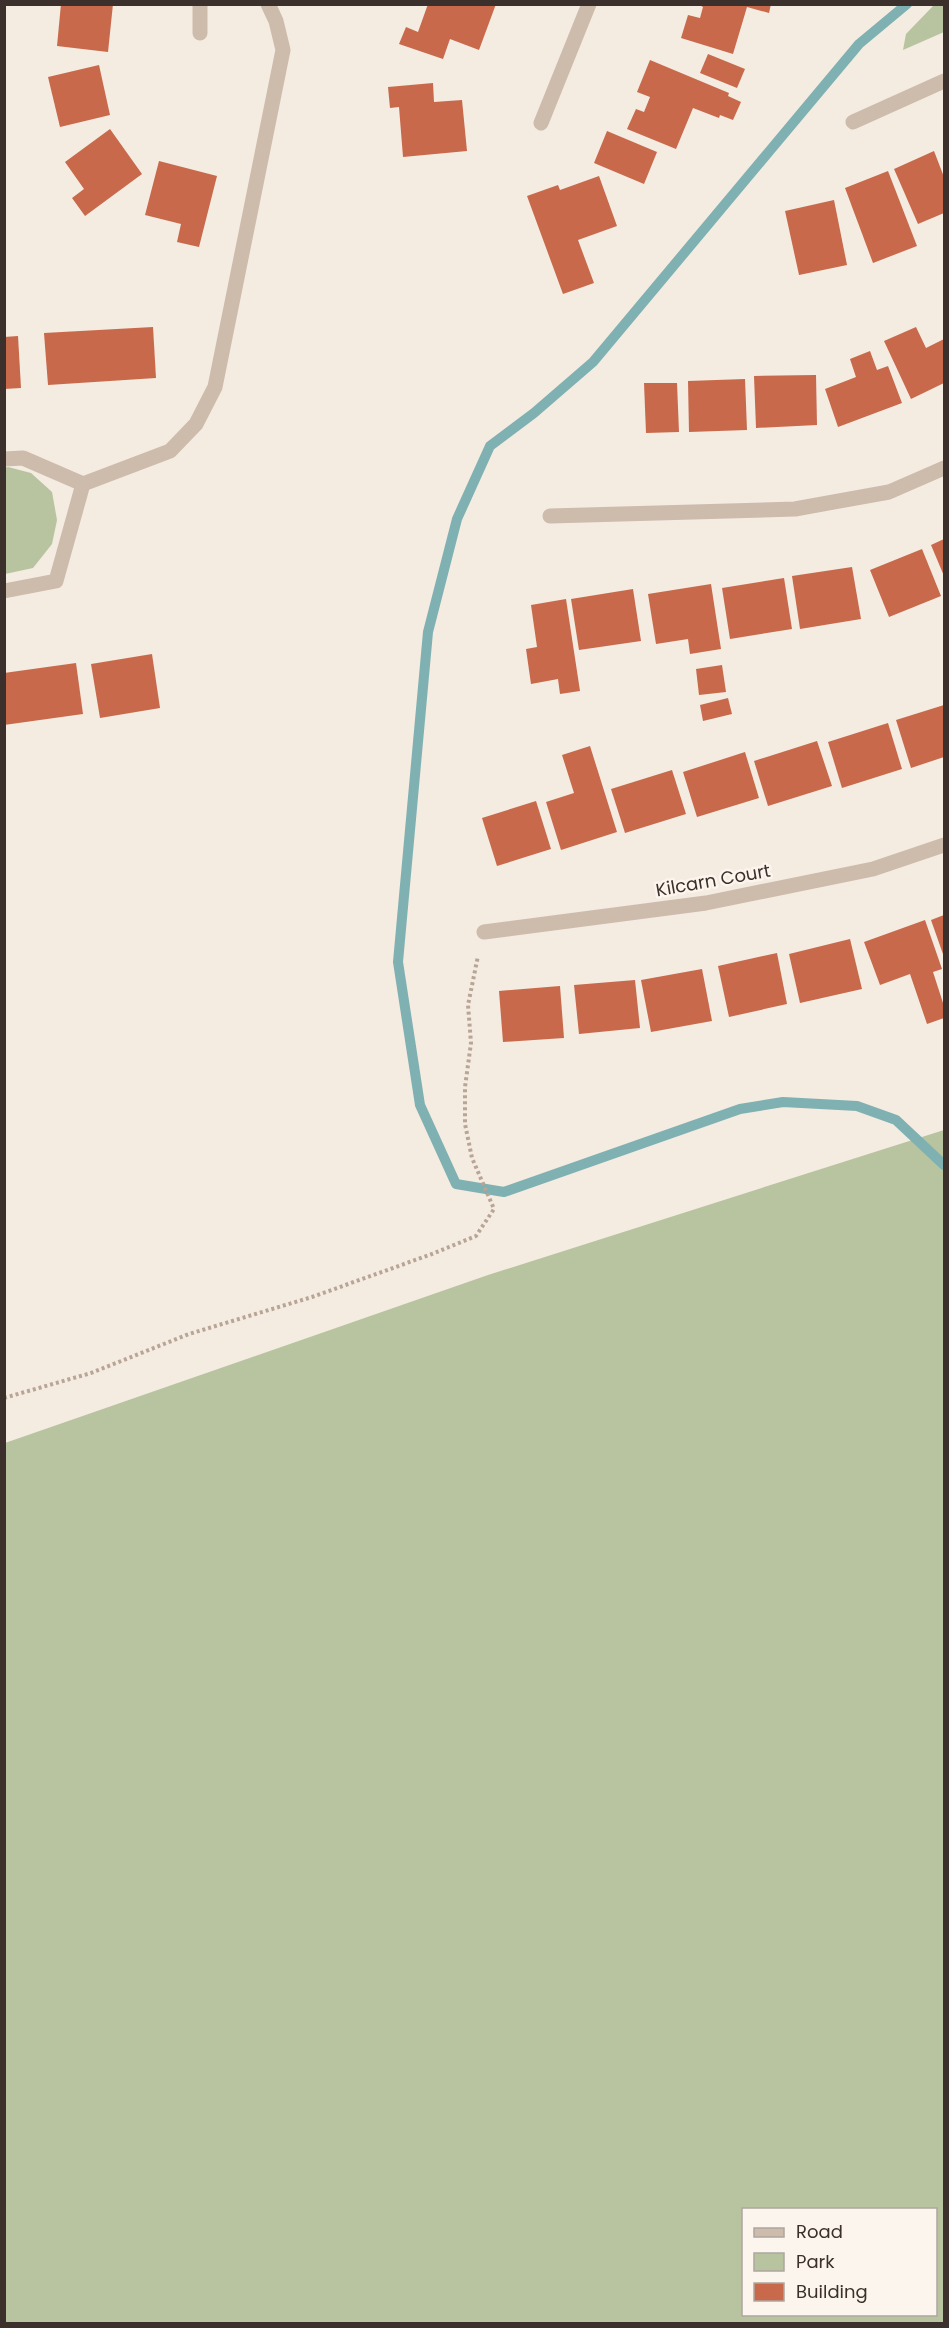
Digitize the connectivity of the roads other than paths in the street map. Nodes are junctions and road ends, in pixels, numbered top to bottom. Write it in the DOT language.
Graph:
graph roads {
  1 [pos="200,4"];
  2 [pos="268,4"];
  3 [pos="589,4"];
  4 [pos="200,33"];
  5 [pos="945,81"];
  6 [pos="853,122"];
  7 [pos="541,123"];
  8 [pos="4,459"];
  9 [pos="945,468"];
  10 [pos="83,484"];
  11 [pos="550,516"];
  12 [pos="4,591"];
  13 [pos="945,845"];
  14 [pos="484,932"];
  1 -- 4 [label="street"];
  2 -- 10 [label="street"];
  3 -- 7 [label="street"];
  5 -- 6 [label="street"];
  8 -- 10 [label="street"];
  9 -- 11 [label="street"];
  10 -- 12 [label="street"];
  13 -- 14 [label="street, Kilcarn Court"];
}
